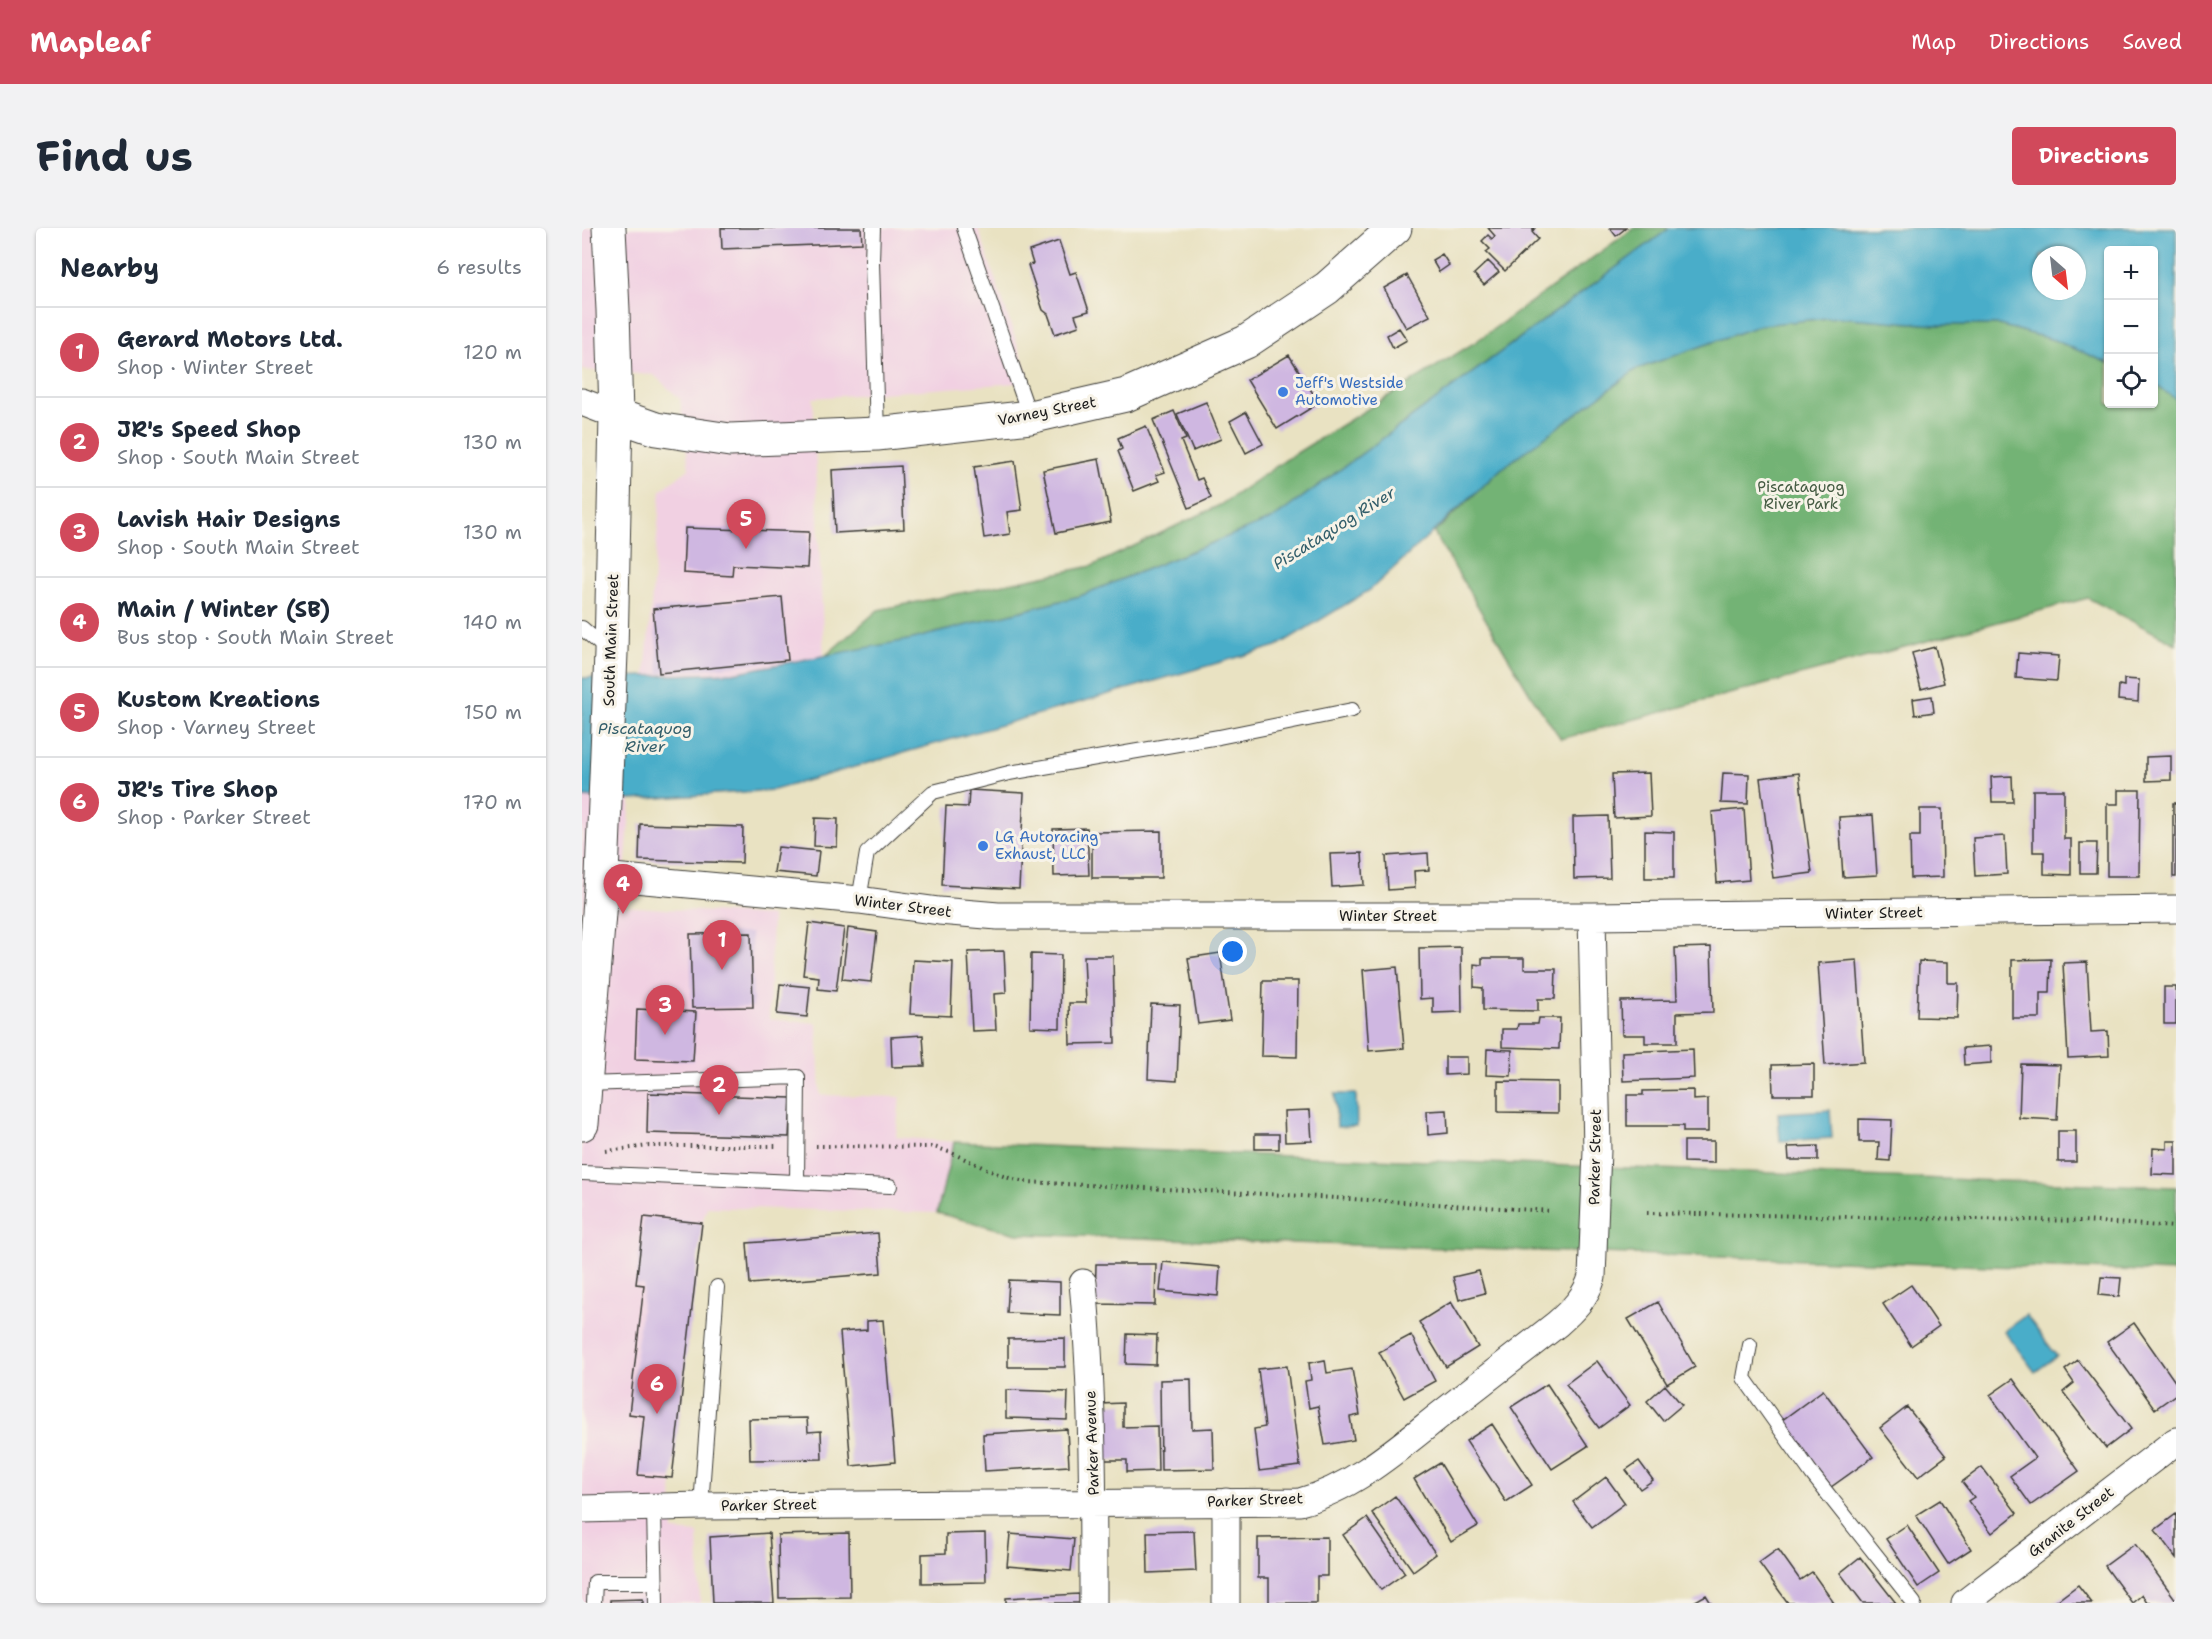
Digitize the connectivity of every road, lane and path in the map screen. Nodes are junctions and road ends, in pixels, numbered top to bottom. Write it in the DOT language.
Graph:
graph roads {
  1 [pos="609,228"];
  2 [pos="873,228"];
  3 [pos="964,228"];
  4 [pos="1395,228"];
  5 [pos="582,402"];
  6 [pos="616,415"];
  7 [pos="1030,417"];
  8 [pos="877,434"];
  9 [pos="582,628"];
  10 [pos="611,659"];
  11 [pos="1352,710"];
  12 [pos="602,876"];
  13 [pos="859,900"];
  14 [pos="2176,909"];
  15 [pos="1592,916"];
  16 [pos="589,935"];
  17 [pos="585,1070"];
  18 [pos="582,1124"];
  19 [pos="797,1146"];
  20 [pos="603,1151"];
  21 [pos="582,1173"];
  22 [pos="797,1182"];
  23 [pos="890,1186"];
  24 [pos="1551,1211"];
  25 [pos="1647,1213"];
  26 [pos="2176,1227"];
  27 [pos="1083,1283"];
  28 [pos="717,1287"];
  29 [pos="1750,1345"];
  30 [pos="2176,1441"];
  31 [pos="1094,1502"];
  32 [pos="1226,1502"];
  33 [pos="701,1506"];
  34 [pos="582,1509"];
  35 [pos="654,1509"];
  36 [pos="655,1582"];
  37 [pos="1981,1598"];
  38 [pos="594,1603"];
  39 [pos="656,1603"];
  40 [pos="1093,1603"];
  41 [pos="1226,1603"];
  42 [pos="1914,1603"];
  1 -- 6 [label="main road, South Main Street"];
  2 -- 8 [label="lane"];
  3 -- 7 [label="lane"];
  4 -- 7 [label="main road, Varney Street"];
  5 -- 6 [label="street"];
  6 -- 8 [label="main road, Varney Street"];
  6 -- 10 [label="main road, South Main Street"];
  7 -- 8 [label="main road, Varney Street"];
  9 -- 10 [label="lane"];
  10 -- 12 [label="main road, South Main Street"];
  11 -- 13 [label="lane"];
  12 -- 13 [label="street, Winter Street"];
  12 -- 16 [label="main road, South Main Street"];
  13 -- 15 [label="street, Winter Street"];
  14 -- 15 [label="street, Winter Street"];
  15 -- 32 [label="street, Parker Street"];
  16 -- 17 [label="main road, South Main Street"];
  17 -- 18 [label="main road, South Main Street"];
  17 -- 19 [label="lane"];
  19 -- 20 [label="path"];
  19 -- 22 [label="lane"];
  19 -- 24 [label="path"];
  21 -- 22 [label="lane"];
  22 -- 23 [label="lane"];
  25 -- 26 [label="path"];
  27 -- 31 [label="street, Parker Avenue"];
  28 -- 33 [label="lane"];
  29 -- 42 [label="lane"];
  30 -- 37 [label="street, Granite Street"];
  31 -- 32 [label="street, Parker Street"];
  31 -- 33 [label="street, Parker Street"];
  31 -- 40 [label="street, Parker Avenue"];
  32 -- 41 [label="street"];
  33 -- 35 [label="street, Parker Street"];
  34 -- 35 [label="street, Parker Street"];
  35 -- 36 [label="lane"];
  36 -- 38 [label="lane"];
  36 -- 39 [label="lane"];
}
